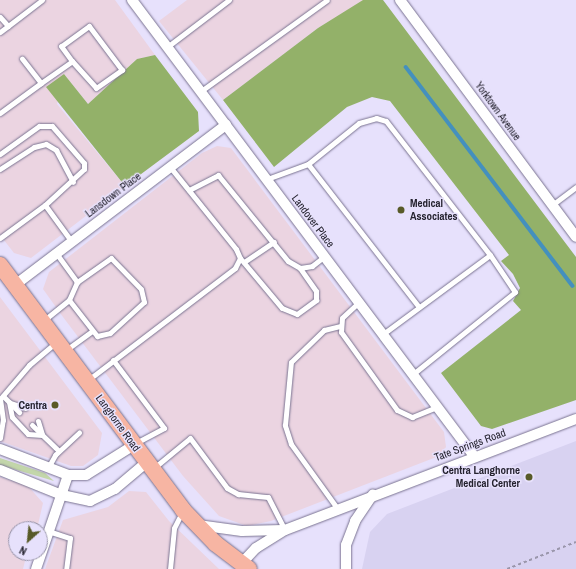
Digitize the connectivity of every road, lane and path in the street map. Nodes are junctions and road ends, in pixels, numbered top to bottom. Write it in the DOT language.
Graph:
graph roads {
  1 [pos="42,0"];
  2 [pos="132,0"];
  3 [pos="229,0"];
  4 [pos="327,0"];
  5 [pos="400,0"];
  6 [pos="35,2"];
  7 [pos="0,17"];
  8 [pos="8,26"];
  9 [pos="0,32"];
  10 [pos="168,47"];
  11 [pos="22,59"];
  12 [pos="72,61"];
  13 [pos="41,83"];
  14 [pos="201,91"];
  15 [pos="0,113"];
  16 [pos="226,125"];
  17 [pos="0,154"];
  18 [pos="308,164"];
  19 [pos="170,167"];
  20 [pos="0,169"];
  21 [pos="267,179"];
  22 [pos="73,182"];
  23 [pos="576,187"];
  24 [pos="189,190"];
  25 [pos="45,205"];
  26 [pos="552,205"];
  27 [pos="576,237"];
  28 [pos="0,238"];
  29 [pos="72,242"];
  30 [pos="274,242"];
  31 [pos="56,253"];
  32 [pos="490,255"];
  33 [pos="325,256"];
  34 [pos="240,258"];
  35 [pos="244,262"];
  36 [pos="0,265"];
  37 [pos="300,268"];
  38 [pos="77,282"];
  39 [pos="15,285"];
  40 [pos="69,300"];
  41 [pos="359,302"];
  42 [pos="419,307"];
  43 [pos="42,321"];
  44 [pos="340,326"];
  45 [pos="91,332"];
  46 [pos="383,334"];
  47 [pos="61,346"];
  48 [pos="113,360"];
  49 [pos="413,374"];
  50 [pos="87,381"];
  51 [pos="3,396"];
  52 [pos="10,402"];
  53 [pos="437,407"];
  54 [pos="25,408"];
  55 [pos="19,412"];
  56 [pos="576,419"];
  57 [pos="38,421"];
  58 [pos="32,425"];
  59 [pos="79,433"];
  60 [pos="42,435"];
  61 [pos="0,438"];
  62 [pos="134,445"];
  63 [pos="0,449"];
  64 [pos="59,451"];
  65 [pos="474,456"];
  66 [pos="49,466"];
  67 [pos="150,466"];
  68 [pos="0,470"];
  69 [pos="68,475"];
  70 [pos="373,494"];
  71 [pos="62,495"];
  72 [pos="338,508"];
  73 [pos="183,510"];
  74 [pos="196,524"];
  75 [pos="48,529"];
  76 [pos="285,530"];
  77 [pos="48,531"];
  78 [pos="576,542"];
  79 [pos="243,567"];
  80 [pos="66,569"];
  81 [pos="170,569"];
  82 [pos="346,569"];
  83 [pos="507,569"];
  1 -- 6 [label="lane"];
  2 -- 10 [label="street, Landover Place"];
  3 -- 10 [label="lane"];
  4 -- 14 [label="lane"];
  5 -- 26 [label="street, Yorktown Avenue"];
  6 -- 8 [label="lane"];
  7 -- 8 [label="lane"];
  8 -- 9 [label="lane"];
  10 -- 14 [label="street, Landover Place"];
  11 -- 13 [label="lane"];
  12 -- 12 [label="lane"];
  12 -- 13 [label="lane"];
  13 -- 15 [label="lane"];
  14 -- 16 [label="street, Landover Place"];
  16 -- 19 [label="street, Lansdown Place"];
  16 -- 21 [label="street, Landover Place"];
  17 -- 22 [label="lane"];
  18 -- 21 [label="lane"];
  18 -- 32 [label="lane"];
  18 -- 42 [label="lane"];
  19 -- 24 [label="lane"];
  19 -- 29 [label="street, Lansdown Place"];
  20 -- 22 [label="lane"];
  21 -- 33 [label="street, Landover Place"];
  22 -- 25 [label="lane"];
  23 -- 26 [label="lane"];
  24 -- 30 [label="lane"];
  24 -- 34 [label="lane"];
  25 -- 28 [label="lane"];
  25 -- 29 [label="lane"];
  26 -- 27 [label="street, Yorktown Avenue"];
  29 -- 31 [label="street, Lansdown Place"];
  30 -- 35 [label="lane"];
  30 -- 37 [label="lane"];
  31 -- 38 [label="lane"];
  31 -- 39 [label="street, Lansdown Place"];
  32 -- 42 [label="lane"];
  32 -- 49 [label="lane"];
  33 -- 37 [label="lane"];
  33 -- 41 [label="street, Landover Place"];
  34 -- 35 [label="lane"];
  34 -- 48 [label="lane"];
  35 -- 37 [label="lane"];
  36 -- 39 [label="main road, Langhorne Road"];
  38 -- 40 [label="lane"];
  38 -- 45 [label="lane"];
  39 -- 43 [label="main road, Langhorne Road"];
  40 -- 43 [label="lane"];
  40 -- 45 [label="lane"];
  41 -- 44 [label="lane"];
  41 -- 46 [label="street, Landover Place"];
  42 -- 46 [label="lane"];
  43 -- 47 [label="main road, Langhorne Road"];
  44 -- 53 [label="lane"];
  44 -- 72 [label="lane"];
  45 -- 47 [label="lane"];
  46 -- 49 [label="street, Landover Place"];
  47 -- 50 [label="main road, Langhorne Road"];
  47 -- 51 [label="lane"];
  48 -- 50 [label="lane"];
  48 -- 62 [label="lane"];
  49 -- 53 [label="street, Landover Place"];
  50 -- 62 [label="main road, Langhorne Road"];
  51 -- 52 [label="lane"];
  51 -- 61 [label="lane"];
  52 -- 54 [label="lane"];
  52 -- 55 [label="lane"];
  52 -- 60 [label="lane"];
  53 -- 65 [label="street, Landover Place"];
  56 -- 65 [label="street, Tate Springs Road"];
  57 -- 60 [label="lane"];
  58 -- 60 [label="lane"];
  59 -- 64 [label="lane"];
  60 -- 64 [label="lane"];
  62 -- 67 [label="main road, Langhorne Road"];
  62 -- 69 [label="street"];
  63 -- 66 [label="street"];
  64 -- 66 [label="lane"];
  65 -- 70 [label="street, Tate Springs Road"];
  66 -- 69 [label="street"];
  67 -- 71 [label="street"];
  67 -- 73 [label="main road, Langhorne Road"];
  67 -- 76 [label="lane"];
  68 -- 71 [label="street"];
  69 -- 71 [label="street"];
  70 -- 72 [label="street, Tate Springs Road"];
  70 -- 82 [label="street"];
  71 -- 75 [label="street"];
  72 -- 76 [label="street, Tate Springs Road"];
  73 -- 74 [label="main road, Langhorne Road"];
  73 -- 81 [label="lane"];
  74 -- 76 [label="street, Tate Springs Road"];
  74 -- 79 [label="main road, Langhorne Road"];
  76 -- 79 [label="street, Tate Springs Road"];
  77 -- 80 [label="lane"];
  78 -- 83 [label="path"];
}
